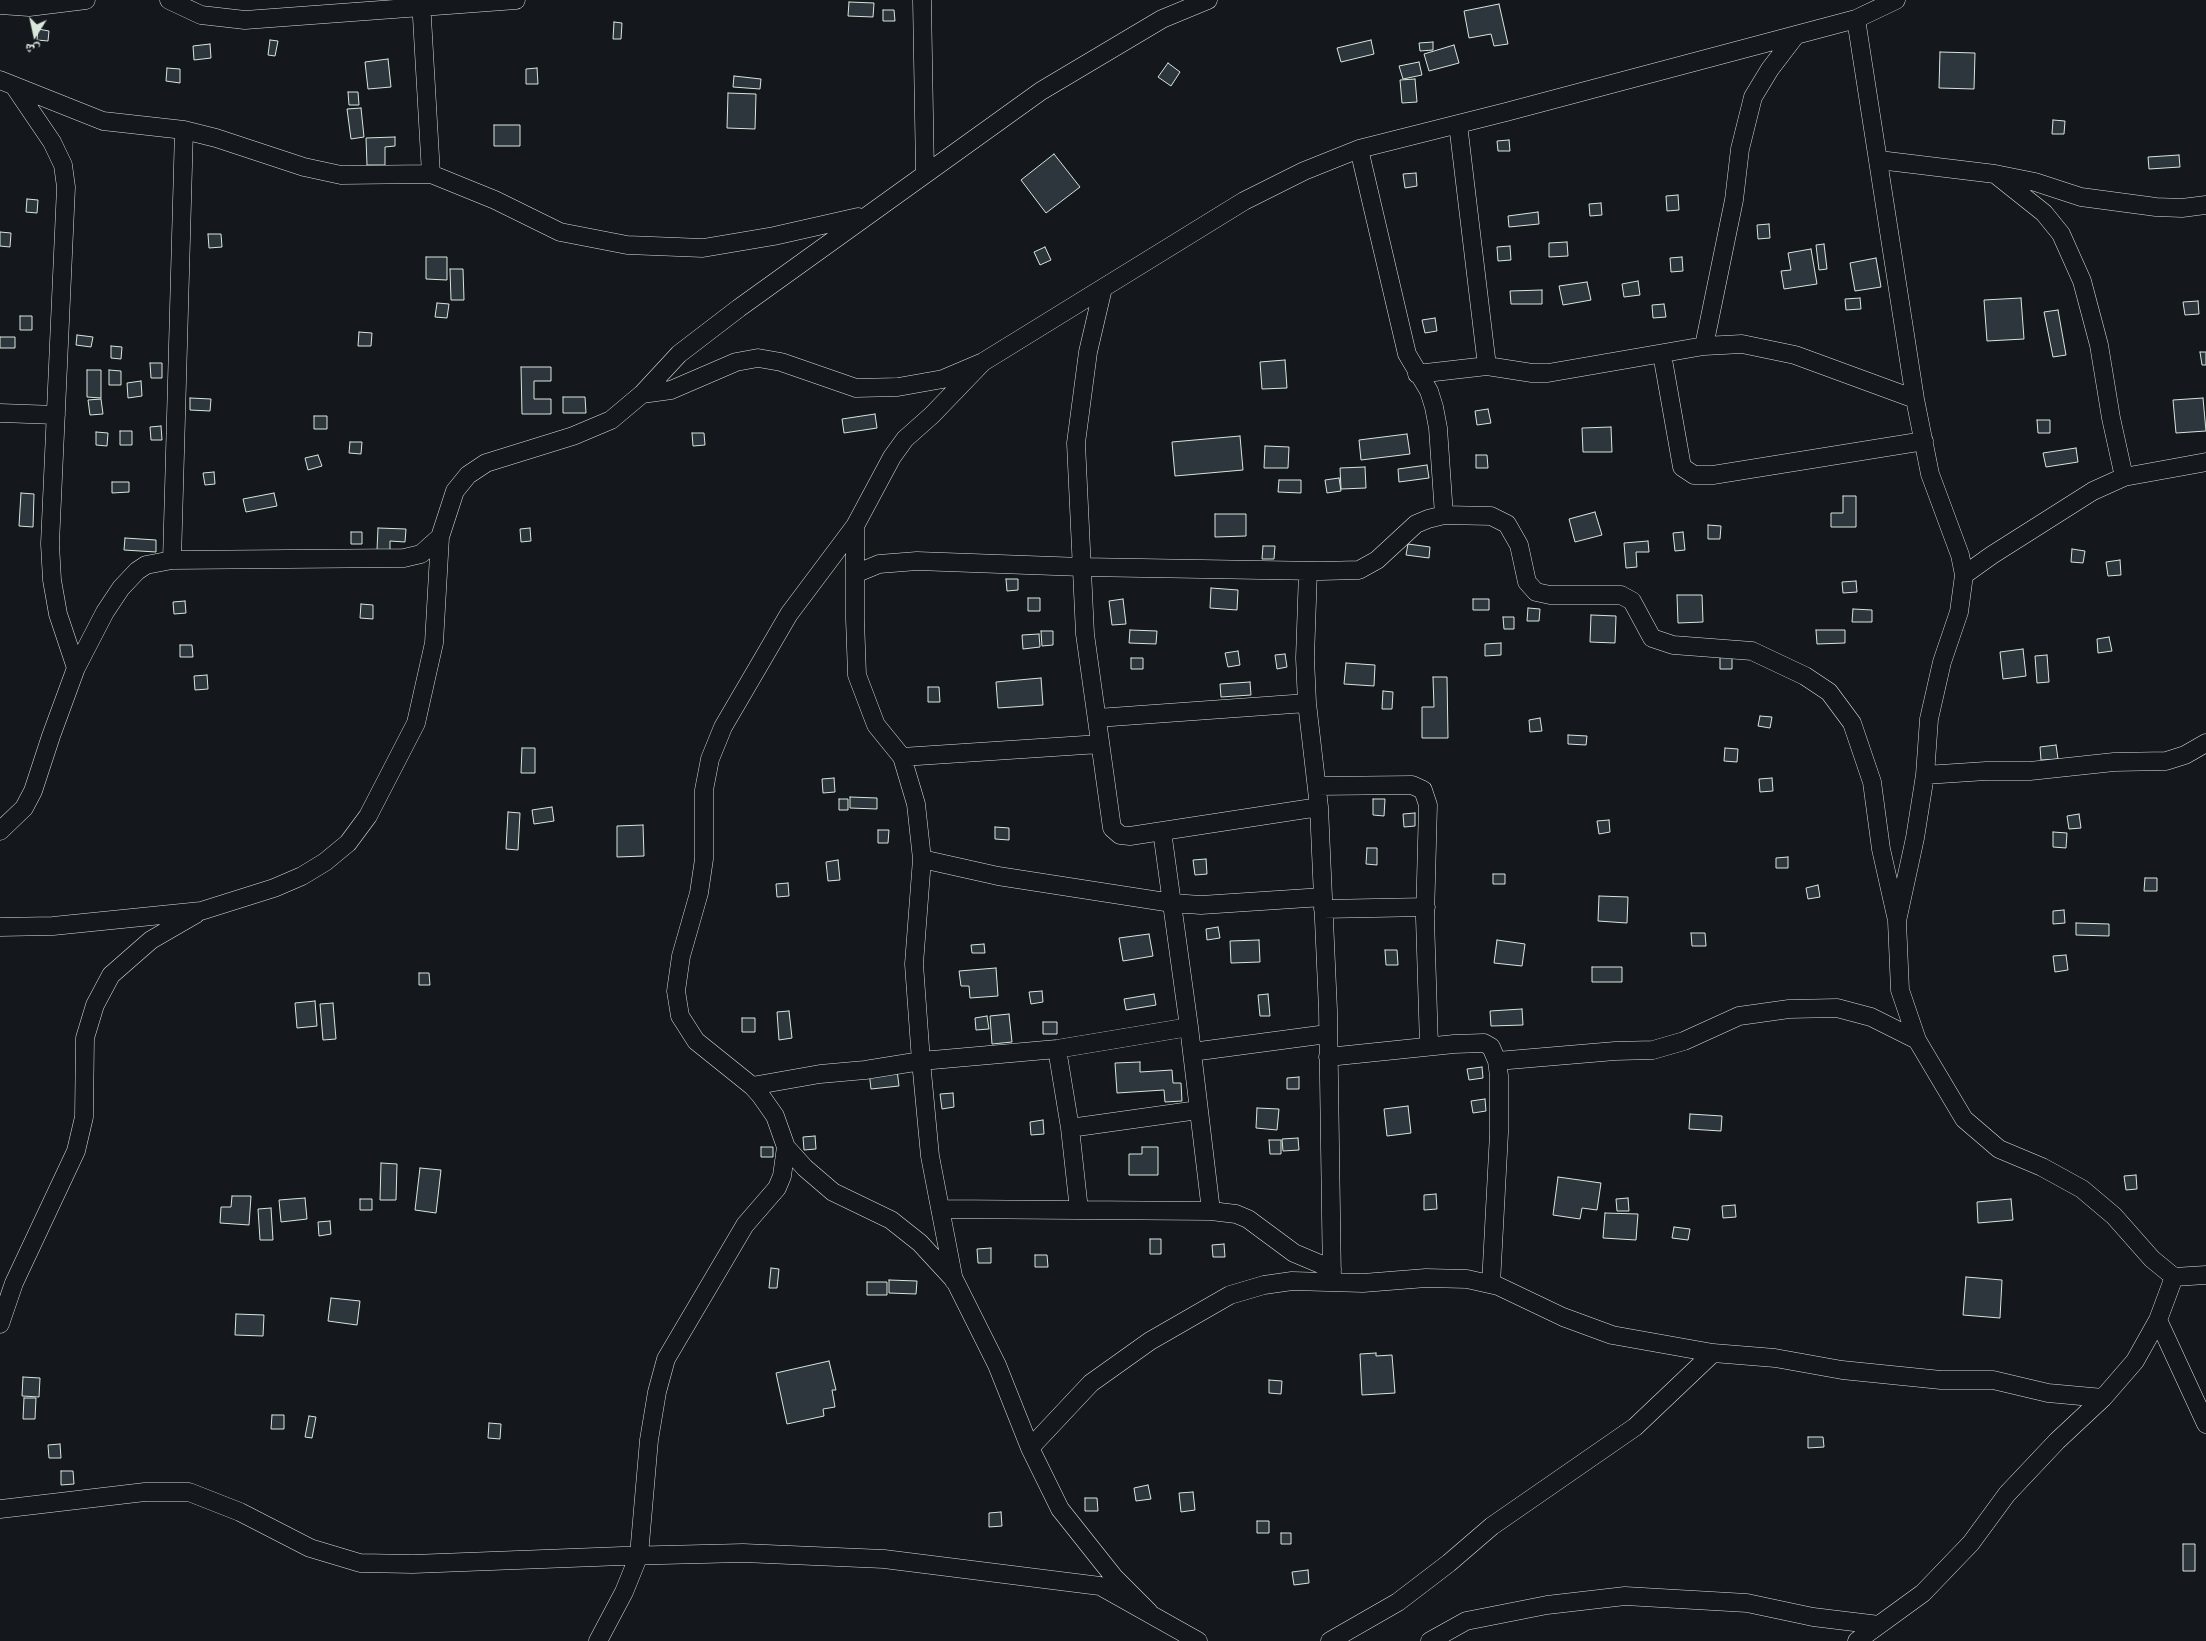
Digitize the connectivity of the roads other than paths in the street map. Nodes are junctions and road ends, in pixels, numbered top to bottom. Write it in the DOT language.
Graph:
graph roads {
  1 [pos="86,0"];
  2 [pos="169,0"];
  3 [pos="516,0"];
  4 [pos="922,0"];
  5 [pos="1208,0"];
  6 [pos="1896,0"];
  7 [pos="422,4"];
  8 [pos="0,5"];
  9 [pos="1856,19"];
  10 [pos="1796,35"];
  11 [pos="7,83"];
  12 [pos="1458,124"];
  13 [pos="184,130"];
  14 [pos="1359,148"];
  15 [pos="1879,160"];
  16 [pos="925,173"];
  17 [pos="431,174"];
  18 [pos="1995,174"];
  19 [pos="2206,205"];
  20 [pos="865,216"];
  21 [pos="1103,288"];
  22 [pos="1704,346"];
  23 [pos="1662,354"];
  24 [pos="983,362"];
  25 [pos="1487,366"];
  26 [pos="1417,374"];
  27 [pos="642,394"];
  28 [pos="1915,399"];
  29 [pos="0,413"];
  30 [pos="56,414"];
  31 [pos="1924,441"];
  32 [pos="2206,462"];
  33 [pos="2124,477"];
  34 [pos="1444,515"];
  35 [pos="855,526"];
  36 [pos="440,537"];
  37 [pos="172,560"];
  38 [pos="1082,567"];
  39 [pos="1308,571"];
  40 [pos="855,574"];
  41 [pos="1964,575"];
  42 [pos="76,668"];
  43 [pos="1307,703"];
  44 [pos="1097,718"];
  45 [pos="1100,744"];
  46 [pos="2206,744"];
  47 [pos="902,757"];
  48 [pos="1925,775"];
  49 [pos="1317,786"];
  50 [pos="1319,807"];
  51 [pos="1162,830"];
  52 [pos="0,831"];
  53 [pos="922,859"];
  54 [pos="1172,903"];
  55 [pos="1323,903"];
  56 [pos="1426,907"];
  57 [pos="201,911"];
  58 [pos="1897,921"];
  59 [pos="0,927"];
  60 [pos="1189,1027"];
  61 [pos="1327,1034"];
  62 [pos="1917,1040"];
  63 [pos="1429,1046"];
  64 [pos="1057,1049"];
  65 [pos="1192,1052"];
  66 [pos="1328,1057"];
  67 [pos="921,1061"];
  68 [pos="1498,1061"];
  69 [pos="752,1086"];
  70 [pos="1198,1110"];
  71 [pos="1070,1128"];
  72 [pos="786,1147"];
  73 [pos="940,1209"];
  74 [pos="1079,1210"];
  75 [pos="1211,1211"];
  76 [pos="1332,1275"];
  77 [pos="2206,1275"];
  78 [pos="2174,1277"];
  79 [pos="955,1281"];
  80 [pos="1491,1284"];
  81 [pos="2158,1320"];
  82 [pos="0,1324"];
  83 [pos="1713,1353"];
  84 [pos="2103,1398"];
  85 [pos="2206,1424"];
  86 [pos="1030,1448"];
  87 [pos="0,1509"];
  88 [pos="639,1555"];
  89 [pos="1149,1612"];
  90 [pos="1879,1625"];
  91 [pos="598,1641"];
  92 [pos="1198,1641"];
  93 [pos="1330,1641"];
  94 [pos="1430,1641"];
  95 [pos="1857,1641"];
  1 -- 8 [label="street"];
  2 -- 7 [label="street"];
  3 -- 7 [label="street"];
  4 -- 16 [label="street"];
  5 -- 16 [label="street"];
  6 -- 9 [label="street"];
  7 -- 17 [label="street"];
  9 -- 10 [label="street"];
  9 -- 15 [label="street"];
  10 -- 12 [label="street"];
  10 -- 22 [label="street"];
  11 -- 13 [label="street"];
  11 -- 30 [label="street"];
  12 -- 14 [label="street"];
  12 -- 25 [label="street"];
  13 -- 17 [label="street"];
  13 -- 37 [label="street"];
  14 -- 21 [label="street"];
  14 -- 26 [label="street"];
  15 -- 18 [label="street"];
  15 -- 28 [label="street"];
  16 -- 20 [label="street"];
  17 -- 20 [label="street"];
  18 -- 19 [label="street"];
  18 -- 33 [label="street"];
  20 -- 27 [label="street"];
  21 -- 24 [label="street"];
  21 -- 38 [label="street"];
  22 -- 23 [label="street"];
  22 -- 28 [label="street"];
  23 -- 25 [label="street"];
  23 -- 31 [label="street"];
  24 -- 27 [label="street"];
  24 -- 35 [label="street"];
  25 -- 26 [label="street"];
  26 -- 34 [label="street"];
  27 -- 36 [label="street"];
  28 -- 31 [label="street"];
  29 -- 30 [label="street"];
  30 -- 42 [label="street"];
  31 -- 41 [label="street"];
  32 -- 33 [label="street"];
  33 -- 41 [label="street"];
  34 -- 39 [label="street"];
  34 -- 58 [label="street"];
  35 -- 40 [label="street"];
  35 -- 69 [label="street"];
  36 -- 37 [label="street"];
  36 -- 57 [label="street"];
  37 -- 42 [label="street"];
  38 -- 39 [label="street"];
  38 -- 40 [label="street"];
  38 -- 44 [label="street"];
  39 -- 43 [label="street"];
  40 -- 47 [label="street"];
  41 -- 48 [label="street"];
  42 -- 52 [label="street"];
  43 -- 44 [label="street"];
  43 -- 49 [label="street"];
  44 -- 45 [label="street"];
  45 -- 47 [label="street"];
  45 -- 51 [label="street"];
  46 -- 48 [label="street"];
  47 -- 53 [label="street"];
  48 -- 58 [label="street"];
  49 -- 50 [label="street"];
  49 -- 56 [label="street"];
  50 -- 51 [label="street"];
  50 -- 55 [label="street"];
  51 -- 54 [label="street"];
  53 -- 54 [label="street"];
  53 -- 67 [label="street"];
  54 -- 55 [label="street"];
  54 -- 60 [label="street"];
  55 -- 56 [label="street"];
  55 -- 61 [label="street"];
  56 -- 63 [label="street"];
  57 -- 59 [label="street"];
  57 -- 82 [label="street"];
  58 -- 62 [label="street"];
  60 -- 64 [label="street"];
  60 -- 65 [label="street"];
  61 -- 65 [label="street"];
  61 -- 66 [label="street"];
  62 -- 68 [label="street"];
  62 -- 78 [label="street"];
  63 -- 66 [label="street"];
  63 -- 68 [label="street"];
  64 -- 67 [label="street"];
  64 -- 71 [label="street"];
  65 -- 70 [label="street"];
  66 -- 76 [label="street"];
  67 -- 69 [label="street"];
  67 -- 73 [label="street"];
  68 -- 80 [label="street"];
  69 -- 72 [label="street"];
  70 -- 71 [label="street"];
  70 -- 75 [label="street"];
  71 -- 74 [label="street"];
  72 -- 79 [label="street"];
  72 -- 88 [label="street"];
  73 -- 74 [label="street"];
  73 -- 79 [label="street"];
  74 -- 75 [label="street"];
  75 -- 76 [label="street"];
  76 -- 80 [label="street"];
  76 -- 86 [label="street"];
  77 -- 78 [label="street"];
  78 -- 81 [label="street"];
  79 -- 86 [label="street"];
  80 -- 83 [label="street"];
  81 -- 84 [label="street"];
  81 -- 85 [label="street"];
  83 -- 84 [label="street"];
  83 -- 93 [label="street"];
  84 -- 90 [label="street"];
  86 -- 89 [label="street"];
  87 -- 88 [label="street"];
  88 -- 89 [label="street"];
  88 -- 91 [label="street"];
  89 -- 92 [label="street"];
  90 -- 94 [label="street"];
  90 -- 95 [label="street"];
}
